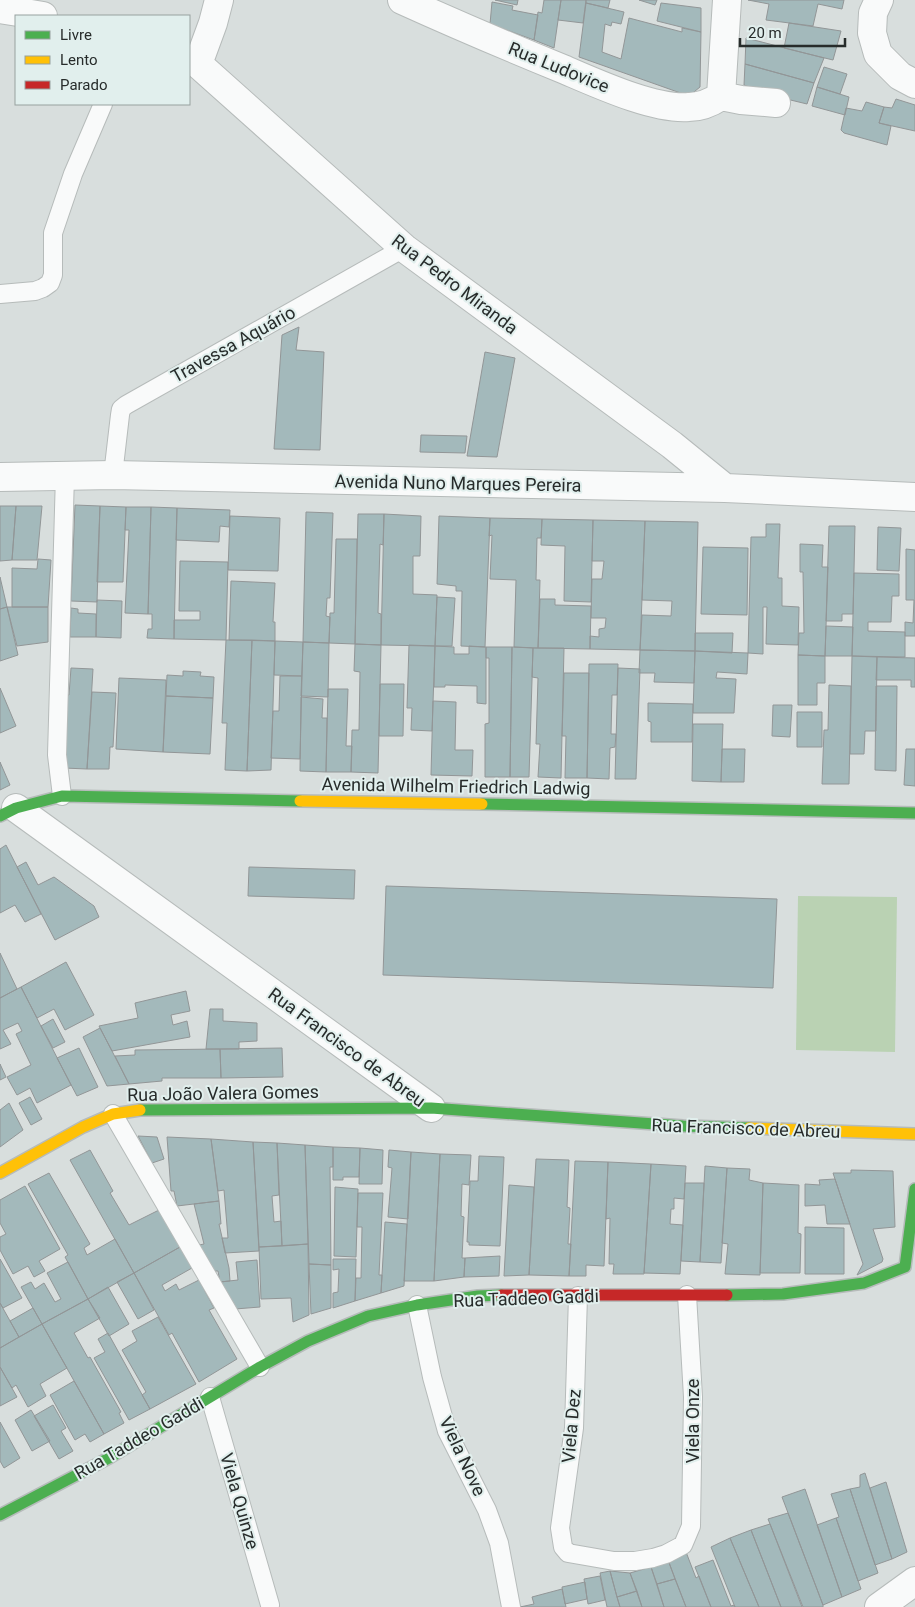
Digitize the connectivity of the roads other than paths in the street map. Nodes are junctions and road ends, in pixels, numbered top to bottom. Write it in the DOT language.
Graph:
graph roads {
  1 [pos="219,0"];
  2 [pos="402,0"];
  3 [pos="727,0"];
  4 [pos="879,0"];
  5 [pos="0,9"];
  6 [pos="37,15"];
  7 [pos="193,62"];
  8 [pos="915,84"];
  9 [pos="721,96"];
  10 [pos="776,103"];
  11 [pos="103,105"];
  12 [pos="404,248"];
  13 [pos="0,294"];
  14 [pos="65,475"];
  15 [pos="113,475"];
  16 [pos="0,477"];
  17 [pos="725,488"];
  18 [pos="915,497"];
  19 [pos="62,796"];
  20 [pos="8,812"];
  21 [pos="915,812"];
  22 [pos="431,1108"];
  23 [pos="113,1114"];
  24 [pos="915,1134"];
  25 [pos="0,1173"];
  26 [pos="915,1189"];
  27 [pos="910,1274"];
  28 [pos="687,1295"];
  29 [pos="578,1296"];
  30 [pos="417,1305"];
  31 [pos="260,1367"];
  32 [pos="210,1397"];
  33 [pos="0,1515"];
  34 [pos="568,1553"];
  35 [pos="915,1581"];
  36 [pos="270,1605"];
  37 [pos="511,1607"];
  38 [pos="880,1607"];
  1 -- 7 [label="street"];
  2 -- 9 [label="street, Rua Ludovice"];
  3 -- 9 [label="street"];
  4 -- 8 [label="street"];
  5 -- 6 [label="street"];
  7 -- 12 [label="street, Rua Pedro Miranda"];
  9 -- 10 [label="street, Rua Ludovice"];
  11 -- 13 [label="lane"];
  12 -- 15 [label="lane, Travessa Aquário"];
  12 -- 17 [label="street, Rua Pedro Miranda"];
  14 -- 15 [label="street, Avenida Nuno Marques Pereira"];
  14 -- 16 [label="street, Avenida Nuno Marques Pereira"];
  14 -- 19 [label="lane"];
  15 -- 17 [label="street, Avenida Nuno Marques Pereira"];
  17 -- 18 [label="street, Avenida Nuno Marques Pereira"];
  19 -- 20 [label="street, Avenida Wilhelm Friedrich Ladwig"];
  19 -- 21 [label="street, Avenida Wilhelm Friedrich Ladwig"];
  20 -- 22 [label="street, Rua Francisco de Abreu"];
  22 -- 23 [label="street, Rua João Valera Gomes"];
  22 -- 24 [label="street, Rua Francisco de Abreu"];
  23 -- 25 [label="street, Rua João Valera Gomes"];
  23 -- 31 [label="lane"];
  26 -- 27 [label="street"];
  27 -- 28 [label="street, Rua Taddeo Gaddi"];
  28 -- 29 [label="street, Rua Taddeo Gaddi"];
  28 -- 34 [label="lane, Viela Onze"];
  29 -- 30 [label="street, Rua Taddeo Gaddi"];
  29 -- 34 [label="lane, Viela Dez"];
  30 -- 31 [label="street, Rua Taddeo Gaddi"];
  30 -- 37 [label="lane, Viela Nove"];
  31 -- 32 [label="street, Rua Taddeo Gaddi"];
  32 -- 33 [label="street, Rua Taddeo Gaddi"];
  32 -- 36 [label="lane, Viela Quinze"];
  35 -- 38 [label="street"];
}
